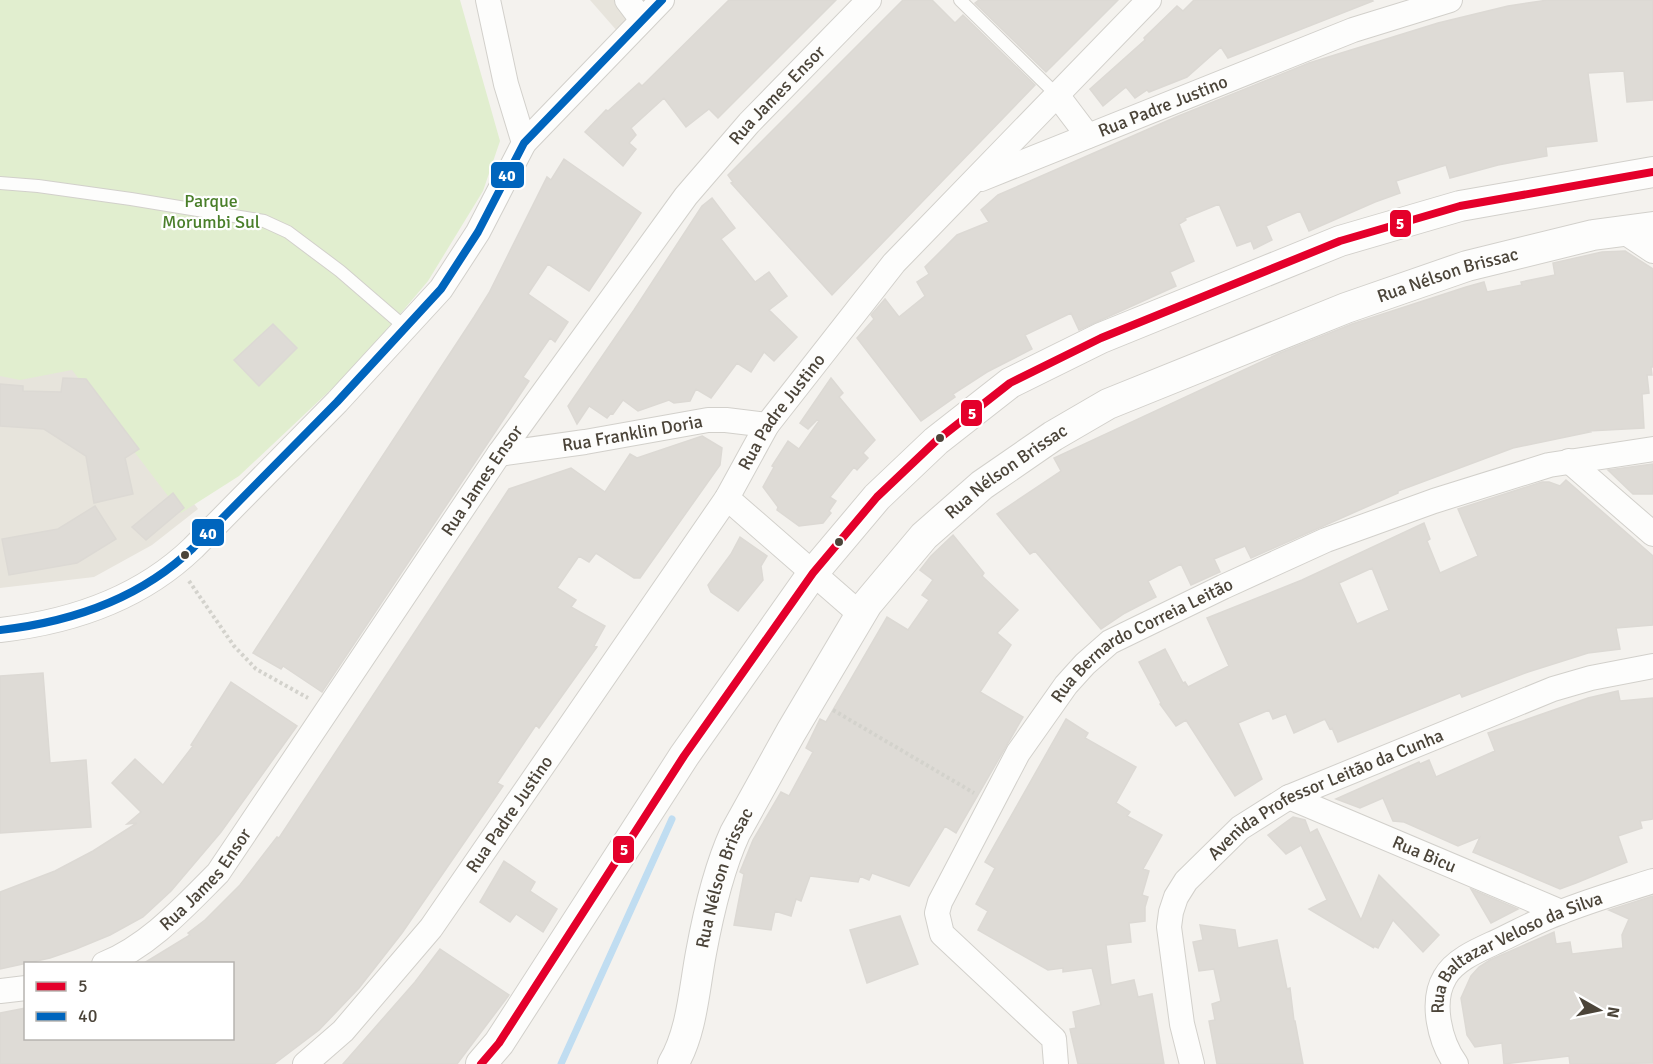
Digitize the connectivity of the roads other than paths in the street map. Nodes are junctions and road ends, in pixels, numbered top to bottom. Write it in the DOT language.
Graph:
graph roads {
  1 [pos="488,0"];
  2 [pos="627,0"];
  3 [pos="662,0"];
  4 [pos="869,0"];
  5 [pos="960,0"];
  6 [pos="1149,0"];
  7 [pos="1450,0"];
  8 [pos="642,21"];
  9 [pos="1057,95"];
  10 [pos="1088,136"];
  11 [pos="524,142"];
  12 [pos="1653,172"];
  13 [pos="973,182"];
  14 [pos="0,183"];
  15 [pos="1653,227"];
  16 [pos="1623,231"];
  17 [pos="1653,251"];
  18 [pos="406,328"];
  19 [pos="767,426"];
  20 [pos="1653,449"];
  21 [pos="499,454"];
  22 [pos="1569,461"];
  23 [pos="727,498"];
  24 [pos="1653,534"];
  25 [pos="813,573"];
  26 [pos="860,614"];
  27 [pos="0,630"];
  28 [pos="1653,666"];
  29 [pos="1289,797"];
  30 [pos="1653,881"];
  31 [pos="1561,912"];
  32 [pos="107,962"];
  33 [pos="24,988"];
  34 [pos="0,992"];
  35 [pos="305,1064"];
  36 [pos="481,1064"];
  37 [pos="673,1064"];
  38 [pos="1056,1064"];
  39 [pos="1192,1064"];
  40 [pos="1456,1064"];
  1 -- 11 [label="street"];
  2 -- 8 [label="street"];
  3 -- 8 [label="street"];
  4 -- 21 [label="street, Rua James Ensor"];
  5 -- 9 [label="lane"];
  6 -- 9 [label="street"];
  7 -- 10 [label="street, Rua Padre Justino"];
  8 -- 11 [label="street"];
  9 -- 10 [label="street"];
  9 -- 13 [label="street"];
  10 -- 13 [label="street, Rua Padre Justino"];
  11 -- 18 [label="street"];
  12 -- 25 [label="street"];
  13 -- 19 [label="street, Rua Padre Justino"];
  14 -- 18 [label="lane"];
  15 -- 16 [label="street, Rua Nélson Brissac"];
  16 -- 17 [label="street"];
  16 -- 26 [label="street, Rua Nélson Brissac"];
  18 -- 27 [label="street"];
  19 -- 21 [label="street, Rua Franklin Doria"];
  19 -- 23 [label="street, Rua Padre Justino"];
  20 -- 22 [label="street, Rua Bernardo Correia Leitão"];
  21 -- 32 [label="street, Rua James Ensor"];
  22 -- 24 [label="street"];
  22 -- 38 [label="street, Rua Bernardo Correia Leitão"];
  23 -- 25 [label="street"];
  23 -- 35 [label="street, Rua Padre Justino"];
  25 -- 26 [label="street"];
  25 -- 36 [label="street"];
  26 -- 37 [label="street, Rua Nélson Brissac"];
  28 -- 29 [label="street, Avenida Professor Leitão da Cunha"];
  29 -- 31 [label="street, Rua Bicu"];
  29 -- 39 [label="street, Avenida Professor Leitão da Cunha"];
  30 -- 31 [label="street, Rua Baltazar Veloso da Silva"];
  31 -- 40 [label="street, Rua Baltazar Veloso da Silva"];
  33 -- 34 [label="street"];
}
